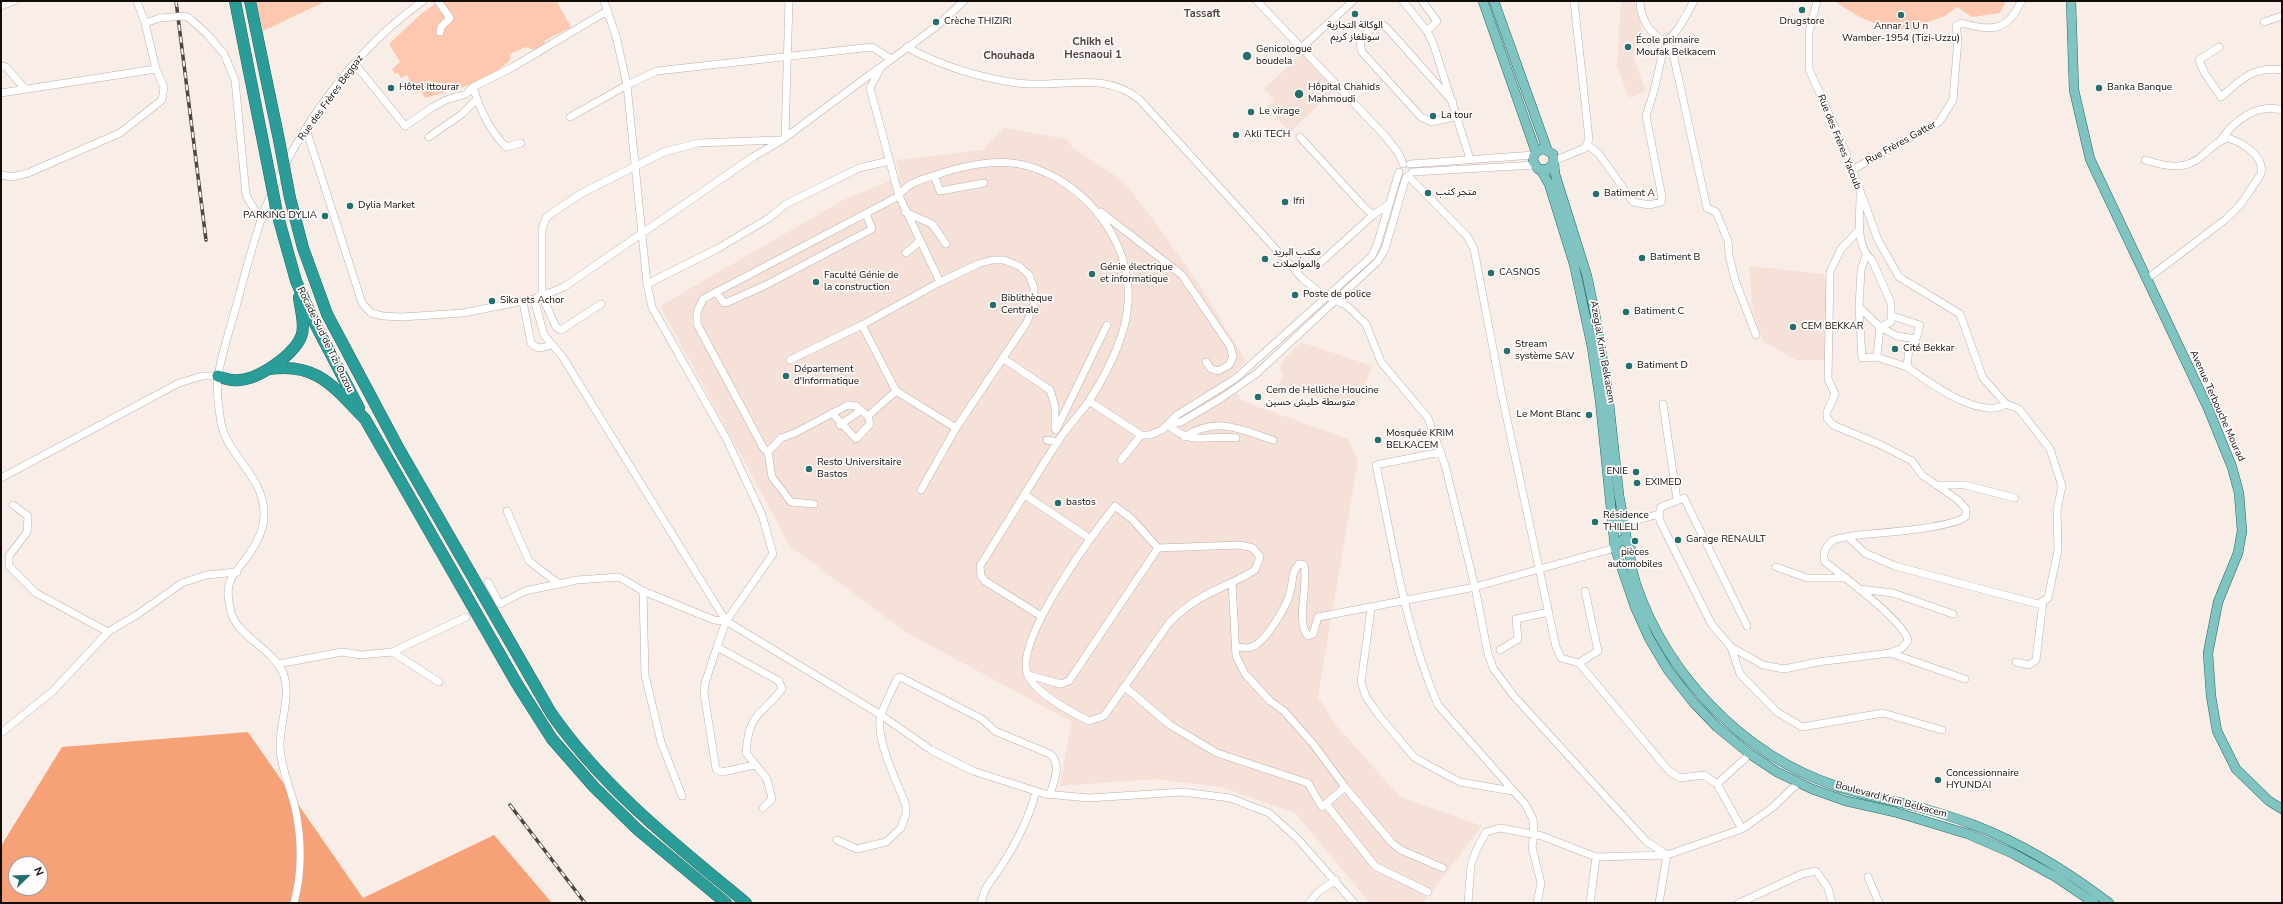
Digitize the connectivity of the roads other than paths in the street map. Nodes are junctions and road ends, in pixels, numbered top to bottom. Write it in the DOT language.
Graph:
graph roads {
  1 [pos="14,1"];
  2 [pos="137,1"];
  3 [pos="235,1"];
  4 [pos="250,1"];
  5 [pos="423,1"];
  6 [pos="438,1"];
  7 [pos="604,1"];
  8 [pos="789,1"];
  9 [pos="964,1"];
  10 [pos="1257,1"];
  11 [pos="1354,1"];
  12 [pos="1403,1"];
  13 [pos="1422,1"];
  14 [pos="1483,1"];
  15 [pos="1494,1"];
  16 [pos="1574,1"];
  17 [pos="1640,1"];
  18 [pos="1694,1"];
  19 [pos="1817,1"];
  20 [pos="2022,1"];
  21 [pos="2071,1"];
  22 [pos="1,6"];
  23 [pos="607,11"];
  24 [pos="2282,16"];
  25 [pos="2264,22"];
  26 [pos="145,23"];
  27 [pos="1428,31"];
  28 [pos="440,32"];
  29 [pos="1667,45"];
  30 [pos="907,47"];
  31 [pos="1302,47"];
  32 [pos="2219,47"];
  33 [pos="786,58"];
  34 [pos="891,59"];
  35 [pos="355,64"];
  36 [pos="1,66"];
  37 [pos="881,67"];
  38 [pos="156,68"];
  39 [pos="2282,70"];
  40 [pos="627,86"];
  41 [pos="473,87"];
  42 [pos="25,89"];
  43 [pos="1,93"];
  44 [pos="477,99"];
  45 [pos="1453,102"];
  46 [pos="2282,110"];
  47 [pos="1458,116"];
  48 [pos="570,117"];
  49 [pos="306,129"];
  50 [pos="1300,136"];
  51 [pos="429,138"];
  52 [pos="784,139"];
  53 [pos="2222,140"];
  54 [pos="522,143"];
  55 [pos="1588,145"];
  56 [pos="1547,149"];
  57 [pos="1535,153"];
  58 [pos="1470,158"];
  59 [pos="2145,160"];
  60 [pos="889,161"];
  61 [pos="1554,162"];
  62 [pos="635,165"];
  63 [pos="1538,167"];
  64 [pos="1852,170"];
  65 [pos="1408,171"];
  66 [pos="1,175"];
  67 [pos="934,176"];
  68 [pos="984,182"];
  69 [pos="1860,193"];
  70 [pos="899,196"];
  71 [pos="1089,202"];
  72 [pos="1388,205"];
  73 [pos="905,212"];
  74 [pos="866,214"];
  75 [pos="1373,215"];
  76 [pos="261,221"];
  77 [pos="1859,230"];
  78 [pos="643,232"];
  79 [pos="920,241"];
  80 [pos="946,244"];
  81 [pos="906,253"];
  82 [pos="1866,255"];
  83 [pos="1319,264"];
  84 [pos="2147,278"];
  85 [pos="296,281"];
  86 [pos="940,282"];
  87 [pos="647,284"];
  88 [pos="716,292"];
  89 [pos="1326,295"];
  90 [pos="542,296"];
  91 [pos="534,299"];
  92 [pos="1336,300"];
  93 [pos="523,302"];
  94 [pos="601,304"];
  95 [pos="1859,307"];
  96 [pos="1892,316"];
  97 [pos="862,325"];
  98 [pos="1107,325"];
  99 [pos="1880,327"];
  100 [pos="1756,335"];
  101 [pos="1916,339"];
  102 [pos="550,345"];
  103 [pos="1877,357"];
  104 [pos="1004,359"];
  105 [pos="790,360"];
  106 [pos="1206,362"];
  107 [pos="1907,367"];
  108 [pos="269,369"];
  109 [pos="218,376"];
  110 [pos="896,391"];
  111 [pos="1089,401"];
  112 [pos="1663,404"];
  113 [pos="2006,404"];
  114 [pos="860,411"];
  115 [pos="832,413"];
  116 [pos="868,416"];
  117 [pos="365,419"];
  118 [pos="840,425"];
  119 [pos="1168,425"];
  120 [pos="956,428"];
  121 [pos="1056,430"];
  122 [pos="1141,435"];
  123 [pos="1184,436"];
  124 [pos="1236,438"];
  125 [pos="1047,440"];
  126 [pos="1059,440"];
  127 [pos="1273,440"];
  128 [pos="768,452"];
  129 [pos="1441,452"];
  130 [pos="1121,460"];
  131 [pos="1,478"];
  132 [pos="1936,484"];
  133 [pos="921,490"];
  134 [pos="1025,495"];
  135 [pos="2015,498"];
  136 [pos="1677,500"];
  137 [pos="814,504"];
  138 [pos="13,505"];
  139 [pos="508,511"];
  140 [pos="1659,514"];
  141 [pos="1623,524"];
  142 [pos="1848,537"];
  143 [pos="1089,538"];
  144 [pos="1627,541"];
  145 [pos="1158,548"];
  146 [pos="1616,549"];
  147 [pos="1630,551"];
  148 [pos="1776,567"];
  149 [pos="1540,568"];
  150 [pos="237,572"];
  151 [pos="1846,578"];
  152 [pos="488,582"];
  153 [pos="1232,582"];
  154 [pos="559,584"];
  155 [pos="1475,587"];
  156 [pos="1859,589"];
  157 [pos="643,591"];
  158 [pos="1585,591"];
  159 [pos="1404,600"];
  160 [pos="2043,602"];
  161 [pos="1370,609"];
  162 [pos="1549,612"];
  163 [pos="1953,614"];
  164 [pos="1041,616"];
  165 [pos="466,617"];
  166 [pos="726,621"];
  167 [pos="1747,626"];
  168 [pos="108,632"];
  169 [pos="1236,646"];
  170 [pos="717,647"];
  171 [pos="1731,647"];
  172 [pos="1500,650"];
  173 [pos="392,652"];
  174 [pos="1890,653"];
  175 [pos="2016,662"];
  176 [pos="1579,663"];
  177 [pos="278,664"];
  178 [pos="1028,675"];
  179 [pos="1965,679"];
  180 [pos="439,682"];
  181 [pos="1125,687"];
  182 [pos="881,715"];
  183 [pos="1942,730"];
  184 [pos="1,733"];
  185 [pos="1750,754"];
  186 [pos="755,764"];
  187 [pos="1799,782"];
  188 [pos="1717,784"];
  189 [pos="1345,786"];
  190 [pos="1036,791"];
  191 [pos="1512,791"];
  192 [pos="1050,794"];
  193 [pos="682,796"];
  194 [pos="1326,804"];
  195 [pos="763,808"];
  196 [pos="2282,810"];
  197 [pos="1742,829"];
  198 [pos="1534,834"];
  199 [pos="837,840"];
  200 [pos="1667,855"];
  201 [pos="1596,857"];
  202 [pos="1443,868"];
  203 [pos="1868,877"];
  204 [pos="1336,880"];
  205 [pos="1428,892"];
  206 [pos="294,903"];
  207 [pos="726,903"];
  208 [pos="746,903"];
  209 [pos="980,903"];
  210 [pos="1309,903"];
  211 [pos="1354,903"];
  212 [pos="1468,903"];
  213 [pos="1537,903"];
  214 [pos="1590,903"];
  215 [pos="1659,903"];
  216 [pos="1739,903"];
  217 [pos="1832,903"];
  218 [pos="1880,903"];
  219 [pos="2094,903"];
  220 [pos="2108,903"];
  1 -- 22 [label="street"];
  2 -- 26 [label="street"];
  3 -- 85 [label="highway, Rocade Sud de Tizi Ouzou, bridge"];
  4 -- 208 [label="highway, bridge"];
  5 -- 35 [label="street, Rue des Frères Beggaz"];
  6 -- 28 [label="street"];
  7 -- 23 [label="street"];
  8 -- 33 [label="street"];
  9 -- 30 [label="street"];
  10 -- 31 [label="street"];
  11 -- 31 [label="street"];
  12 -- 27 [label="street"];
  13 -- 27 [label="street"];
  14 -- 57 [label="main road"];
  15 -- 56 [label="main road"];
  16 -- 55 [label="street"];
  17 -- 29 [label="street"];
  18 -- 29 [label="street"];
  19 -- 64 [label="street, Rue des Frères Yacoub"];
  20 -- 64 [label="street, Rue Frères Gatter"];
  21 -- 84 [label="main road, Avenue Terbouche Mourad"];
  23 -- 40 [label="street"];
  23 -- 41 [label="street"];
  24 -- 25 [label="street"];
  26 -- 38 [label="street"];
  26 -- 76 [label="street, bridge"];
  27 -- 45 [label="street"];
  29 -- 55 [label="street"];
  29 -- 100 [label="street"];
  30 -- 34 [label="street"];
  30 -- 89 [label="street"];
  31 -- 65 [label="street"];
  32 -- 39 [label="street"];
  33 -- 34 [label="street"];
  33 -- 40 [label="street"];
  33 -- 52 [label="street"];
  34 -- 37 [label="street"];
  35 -- 41 [label="street"];
  35 -- 49 [label="street, Rue des Frères Beggaz"];
  36 -- 42 [label="street"];
  37 -- 52 [label="street"];
  37 -- 60 [label="street"];
  38 -- 42 [label="street"];
  38 -- 66 [label="street"];
  40 -- 48 [label="street"];
  40 -- 62 [label="street"];
  41 -- 44 [label="street"];
  42 -- 43 [label="street"];
  44 -- 51 [label="street"];
  44 -- 54 [label="street"];
  45 -- 47 [label="street"];
  45 -- 47 [label="street"];
  46 -- 53 [label="street"];
  47 -- 58 [label="street"];
  49 -- 76 [label="street, Rue des Frères Beggaz"];
  49 -- 93 [label="street"];
  50 -- 75 [label="street"];
  52 -- 62 [label="street"];
  52 -- 78 [label="street"];
  53 -- 59 [label="street"];
  53 -- 84 [label="street"];
  55 -- 61 [label="street"];
  56 -- 57 [label="main road"];
  56 -- 61 [label="main road"];
  57 -- 58 [label="street"];
  57 -- 63 [label="main road"];
  58 -- 65 [label="street"];
  60 -- 70 [label="street"];
  60 -- 87 [label="street"];
  61 -- 63 [label="main road"];
  61 -- 141 [label="main road"];
  62 -- 78 [label="street"];
  62 -- 90 [label="street"];
  63 -- 65 [label="street"];
  63 -- 146 [label="main road, Azeglal Krim Belkacem"];
  64 -- 69 [label="street, Rue des Frères Yacoub"];
  65 -- 72 [label="street"];
  65 -- 92 [label="street"];
  65 -- 149 [label="street"];
  67 -- 68 [label="street"];
  67 -- 70 [label="street"];
  67 -- 71 [label="street"];
  69 -- 77 [label="street"];
  69 -- 113 [label="street, Rue des Frères Yacoub"];
  70 -- 73 [label="street"];
  70 -- 74 [label="street"];
  71 -- 106 [label="street"];
  71 -- 111 [label="street"];
  72 -- 75 [label="street"];
  72 -- 89 [label="street"];
  73 -- 79 [label="street"];
  73 -- 80 [label="street"];
  74 -- 88 [label="street"];
  74 -- 88 [label="street"];
  75 -- 83 [label="street"];
  76 -- 109 [label="street, Rue des Frères Beggaz"];
  77 -- 82 [label="street"];
  77 -- 132 [label="street"];
  78 -- 87 [label="street"];
  78 -- 90 [label="street"];
  79 -- 81 [label="street"];
  79 -- 86 [label="street"];
  82 -- 95 [label="street"];
  82 -- 96 [label="street"];
  84 -- 196 [label="main road, Avenue Terbouche Mourad"];
  85 -- 108 [label="highway"];
  85 -- 117 [label="highway, Rocade Sud de Tizi Ouzou"];
  86 -- 97 [label="street"];
  86 -- 104 [label="street"];
  87 -- 166 [label="street"];
  88 -- 128 [label="street"];
  89 -- 92 [label="street"];
  89 -- 119 [label="street"];
  90 -- 91 [label="street"];
  90 -- 94 [label="street"];
  91 -- 93 [label="street"];
  91 -- 102 [label="street"];
  92 -- 119 [label="street"];
  92 -- 129 [label="street"];
  93 -- 102 [label="street"];
  95 -- 99 [label="street"];
  95 -- 103 [label="street"];
  96 -- 99 [label="street"];
  96 -- 101 [label="street"];
  97 -- 105 [label="street"];
  97 -- 110 [label="street"];
  98 -- 121 [label="street"];
  99 -- 101 [label="street"];
  99 -- 103 [label="street"];
  101 -- 107 [label="street"];
  102 -- 166 [label="street"];
  103 -- 107 [label="street"];
  104 -- 120 [label="street"];
  104 -- 121 [label="street"];
  107 -- 113 [label="street"];
  108 -- 109 [label="highway"];
  108 -- 117 [label="highway"];
  109 -- 131 [label="street"];
  109 -- 150 [label="street, Rue des Frères Beggaz"];
  110 -- 116 [label="street"];
  110 -- 120 [label="street"];
  111 -- 122 [label="street"];
  111 -- 126 [label="street"];
  112 -- 136 [label="street"];
  113 -- 160 [label="street"];
  114 -- 115 [label="street"];
  114 -- 116 [label="street"];
  114 -- 118 [label="street"];
  115 -- 118 [label="street"];
  115 -- 128 [label="street"];
  116 -- 118 [label="street"];
  117 -- 207 [label="highway"];
  119 -- 122 [label="street"];
  119 -- 123 [label="street"];
  120 -- 133 [label="street"];
  121 -- 126 [label="street"];
  122 -- 130 [label="street"];
  123 -- 124 [label="street"];
  123 -- 127 [label="street"];
  125 -- 126 [label="street"];
  126 -- 134 [label="street"];
  128 -- 137 [label="street"];
  129 -- 155 [label="street"];
  129 -- 159 [label="street"];
  132 -- 135 [label="street"];
  132 -- 142 [label="street"];
  134 -- 143 [label="street"];
  134 -- 164 [label="street"];
  136 -- 140 [label="street"];
  136 -- 167 [label="street"];
  138 -- 168 [label="street"];
  139 -- 154 [label="street"];
  140 -- 141 [label="street"];
  140 -- 171 [label="street"];
  141 -- 144 [label="main road"];
  142 -- 151 [label="street"];
  142 -- 160 [label="street"];
  143 -- 145 [label="street"];
  143 -- 164 [label="street"];
  144 -- 146 [label="main road"];
  144 -- 147 [label="main road"];
  145 -- 153 [label="street"];
  145 -- 178 [label="street"];
  146 -- 147 [label="main road"];
  146 -- 149 [label="street"];
  146 -- 185 [label="main road, Boulevard Krim Belkacem"];
  147 -- 220 [label="main road"];
  148 -- 151 [label="street"];
  149 -- 155 [label="street"];
  149 -- 162 [label="street"];
  150 -- 168 [label="street"];
  150 -- 177 [label="street, Rue des Frères Beggaz"];
  151 -- 156 [label="street"];
  152 -- 154 [label="street"];
  153 -- 169 [label="street"];
  153 -- 181 [label="street"];
  154 -- 157 [label="street"];
  155 -- 159 [label="street"];
  155 -- 200 [label="street"];
  156 -- 163 [label="street"];
  156 -- 174 [label="street"];
  157 -- 166 [label="street"];
  157 -- 193 [label="street"];
  158 -- 176 [label="street"];
  159 -- 161 [label="street"];
  159 -- 191 [label="street"];
  160 -- 175 [label="street"];
  161 -- 169 [label="street"];
  161 -- 191 [label="street"];
  162 -- 172 [label="street"];
  162 -- 176 [label="street"];
  164 -- 178 [label="street"];
  165 -- 173 [label="street"];
  166 -- 170 [label="street"];
  166 -- 182 [label="street"];
  168 -- 184 [label="street"];
  169 -- 189 [label="street"];
  170 -- 186 [label="street"];
  170 -- 186 [label="street"];
  171 -- 174 [label="street"];
  171 -- 183 [label="street"];
  173 -- 177 [label="street"];
  173 -- 180 [label="street"];
  174 -- 179 [label="street"];
  176 -- 188 [label="street"];
  177 -- 206 [label="street"];
  178 -- 181 [label="street"];
  181 -- 194 [label="street"];
  182 -- 190 [label="street"];
  182 -- 192 [label="street"];
  182 -- 199 [label="street"];
  185 -- 187 [label="main road, Boulevard Krim Belkacem"];
  185 -- 188 [label="street"];
  186 -- 195 [label="street"];
  187 -- 197 [label="street"];
  187 -- 219 [label="main road, Boulevard Krim Belkacem"];
  188 -- 197 [label="street"];
  189 -- 194 [label="street"];
  189 -- 202 [label="street"];
  190 -- 192 [label="street"];
  190 -- 209 [label="street"];
  191 -- 198 [label="street"];
  192 -- 204 [label="street"];
  194 -- 205 [label="street"];
  197 -- 200 [label="street"];
  198 -- 201 [label="street"];
  198 -- 212 [label="street"];
  198 -- 213 [label="street"];
  200 -- 201 [label="street"];
  200 -- 215 [label="street"];
  201 -- 214 [label="street"];
  203 -- 218 [label="street"];
  204 -- 210 [label="street"];
  204 -- 211 [label="street"];
  216 -- 217 [label="street"];
}
